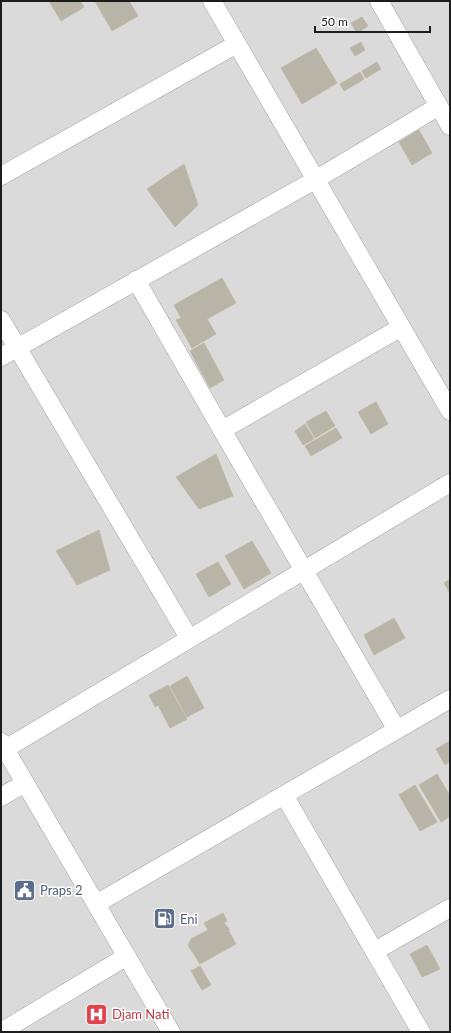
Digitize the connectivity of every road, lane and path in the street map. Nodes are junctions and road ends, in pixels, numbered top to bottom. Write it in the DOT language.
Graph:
graph roads {
  1 [pos="212,1"];
  2 [pos="379,1"];
  3 [pos="237,44"];
  4 [pos="439,106"];
  5 [pos="450,126"];
  6 [pos="1,176"];
  7 [pos="315,180"];
  8 [pos="136,280"];
  9 [pos="1,320"];
  10 [pos="400,328"];
  11 [pos="17,347"];
  12 [pos="1,357"];
  13 [pos="450,411"];
  14 [pos="222,430"];
  15 [pos="450,483"];
  16 [pos="304,570"];
  17 [pos="188,638"];
  18 [pos="450,699"];
  19 [pos="397,730"];
  20 [pos="3,745"];
  21 [pos="25,783"];
  22 [pos="284,795"];
  23 [pos="1,797"];
  24 [pos="96,904"];
  25 [pos="450,908"];
  26 [pos="375,951"];
  27 [pos="127,956"];
  28 [pos="1,1032"];
  29 [pos="172,1032"];
  30 [pos="421,1032"];
  1 -- 3 [label="street"];
  2 -- 4 [label="street"];
  3 -- 6 [label="street"];
  3 -- 7 [label="street"];
  4 -- 5 [label="street"];
  4 -- 7 [label="street"];
  7 -- 8 [label="street"];
  7 -- 10 [label="street"];
  8 -- 11 [label="street"];
  8 -- 14 [label="street"];
  9 -- 11 [label="street"];
  10 -- 13 [label="street"];
  10 -- 14 [label="street"];
  11 -- 12 [label="street"];
  11 -- 17 [label="street"];
  14 -- 16 [label="street"];
  15 -- 16 [label="street"];
  16 -- 17 [label="street"];
  16 -- 19 [label="street"];
  17 -- 20 [label="street"];
  18 -- 19 [label="street"];
  19 -- 22 [label="street"];
  20 -- 21 [label="street"];
  21 -- 23 [label="street"];
  21 -- 24 [label="street"];
  22 -- 24 [label="street"];
  22 -- 26 [label="street"];
  24 -- 27 [label="street"];
  25 -- 26 [label="street"];
  26 -- 30 [label="street"];
  27 -- 28 [label="street"];
  27 -- 29 [label="street"];
}
